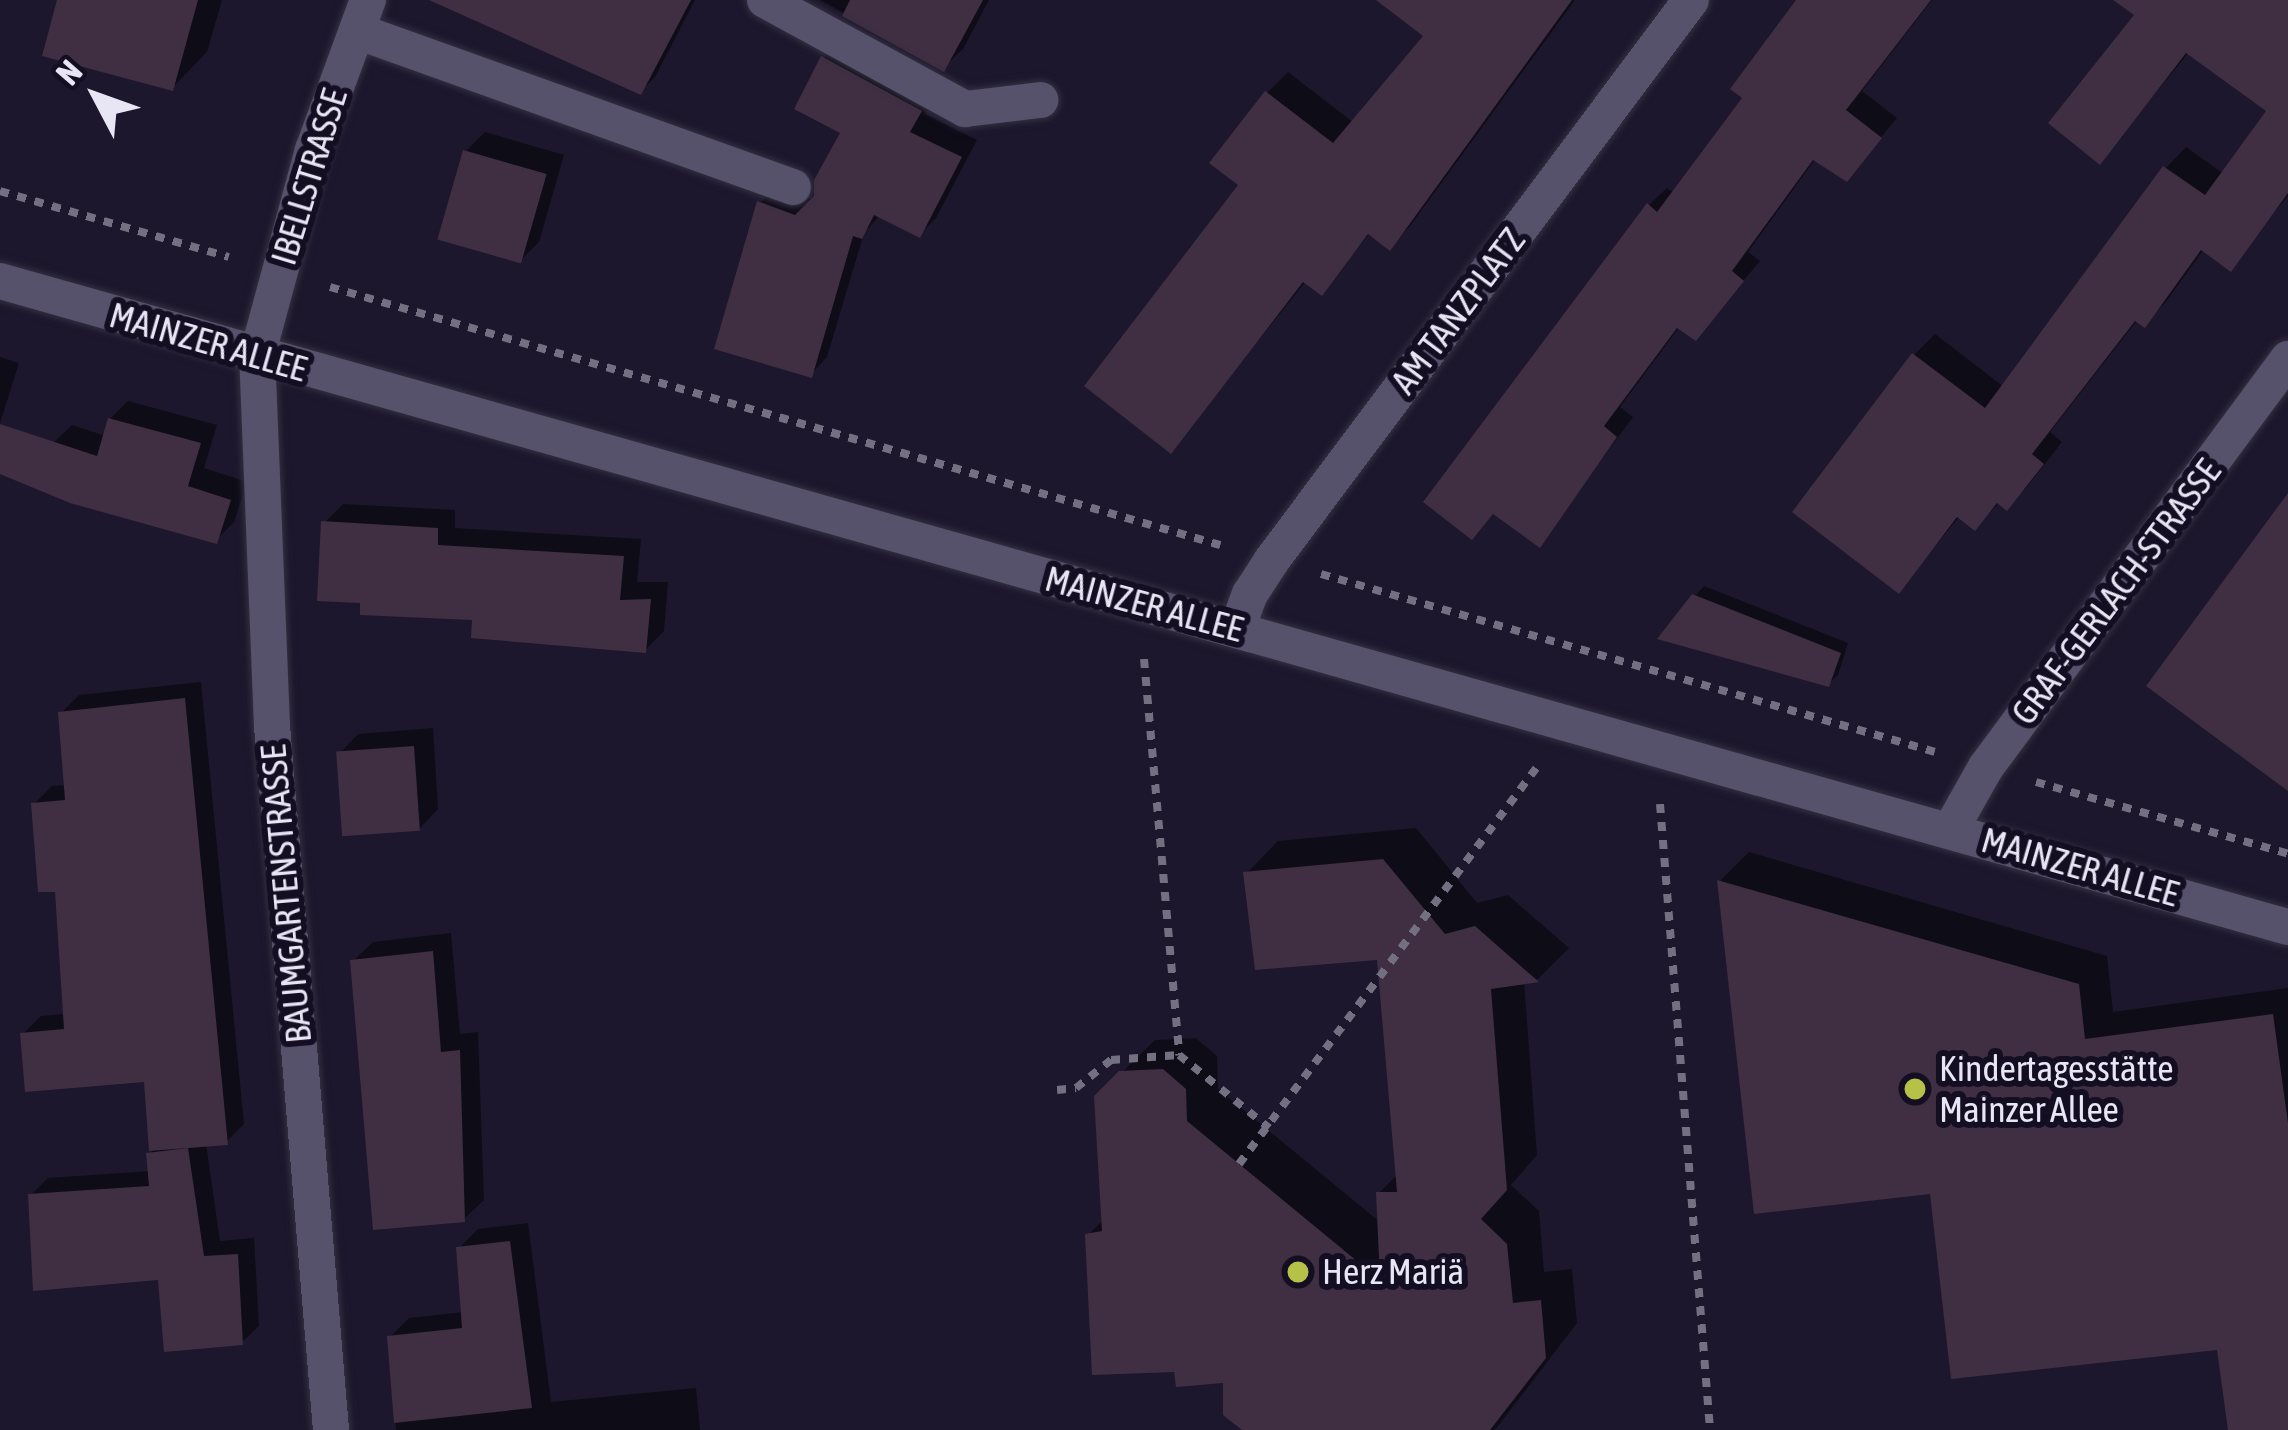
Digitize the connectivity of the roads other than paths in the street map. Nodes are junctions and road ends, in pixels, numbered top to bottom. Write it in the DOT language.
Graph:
graph roads {
  1 [pos="765,0"];
  2 [pos="1691,0"];
  3 [pos="362,15"];
  4 [pos="1040,100"];
  5 [pos="793,188"];
  6 [pos="0,281"];
  7 [pos="257,356"];
  8 [pos="2288,359"];
  9 [pos="1238,629"];
  10 [pos="1951,830"];
  11 [pos="2288,927"];
  12 [pos="332,1430"];
  1 -- 4 [label="street"];
  2 -- 9 [label="street, AM TANZPLATZ"];
  3 -- 5 [label="street"];
  3 -- 7 [label="street, IBELLSTRASSE"];
  6 -- 7 [label="street, MAINZER ALLEE"];
  7 -- 9 [label="street, MAINZER ALLEE"];
  7 -- 12 [label="street, BAUMGARTENSTRASSE"];
  8 -- 10 [label="street, GRAF-GERLACH-STRASSE"];
  9 -- 10 [label="street, MAINZER ALLEE"];
  10 -- 11 [label="street, MAINZER ALLEE"];
}
